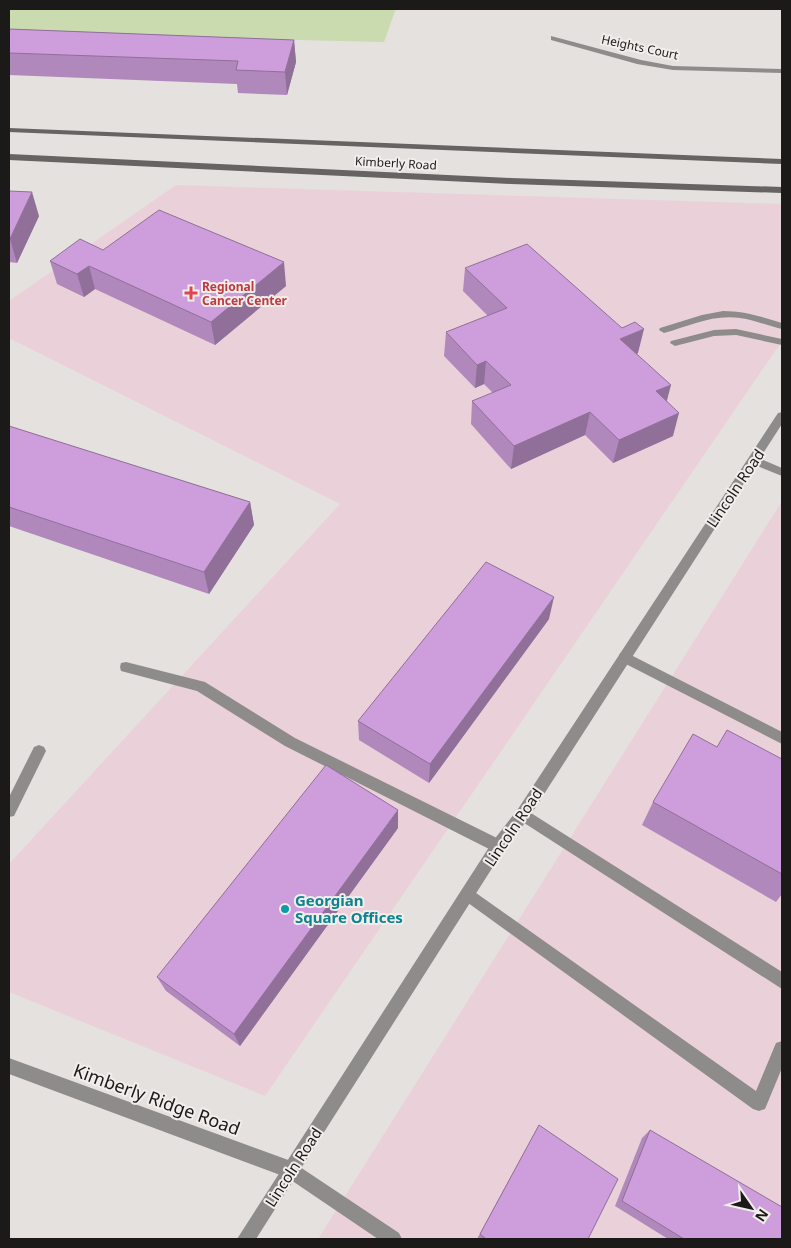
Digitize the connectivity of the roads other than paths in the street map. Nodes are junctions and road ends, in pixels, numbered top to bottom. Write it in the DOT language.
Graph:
graph roads {
  1 [pos="554,38"];
  2 [pos="782,71"];
  3 [pos="9,130"];
  4 [pos="9,157"];
  5 [pos="782,162"];
  6 [pos="782,190"];
  7 [pos="782,326"];
  8 [pos="664,330"];
  9 [pos="782,342"];
  10 [pos="675,343"];
  11 [pos="782,416"];
  12 [pos="754,460"];
  13 [pos="782,472"];
  14 [pos="625,657"];
  15 [pos="126,667"];
  16 [pos="782,738"];
  17 [pos="39,751"];
  18 [pos="9,811"];
  19 [pos="523,814"];
  20 [pos="498,846"];
  21 [pos="469,895"];
  22 [pos="782,981"];
  23 [pos="782,1049"];
  24 [pos="9,1066"];
  25 [pos="291,1170"];
  26 [pos="246,1239"];
  27 [pos="393,1239"];
  1 -- 2 [label="street, Heights Court"];
  3 -- 5 [label="main road, Kimberly Road"];
  4 -- 6 [label="main road, Kimberly Road"];
  7 -- 8 [label="street"];
  9 -- 10 [label="street"];
  11 -- 12 [label="street, Lincoln Road"];
  12 -- 13 [label="street"];
  12 -- 14 [label="street, Lincoln Road"];
  14 -- 16 [label="street"];
  14 -- 19 [label="street, Lincoln Road"];
  15 -- 20 [label="street"];
  17 -- 18 [label="street"];
  19 -- 20 [label="street, Lincoln Road"];
  19 -- 22 [label="street"];
  20 -- 21 [label="street, Lincoln Road"];
  21 -- 23 [label="street"];
  21 -- 25 [label="street, Lincoln Road"];
  24 -- 25 [label="street, Kimberly Ridge Road"];
  25 -- 26 [label="street, Lincoln Road"];
  25 -- 27 [label="street, Kimberly Ridge Road"];
}
